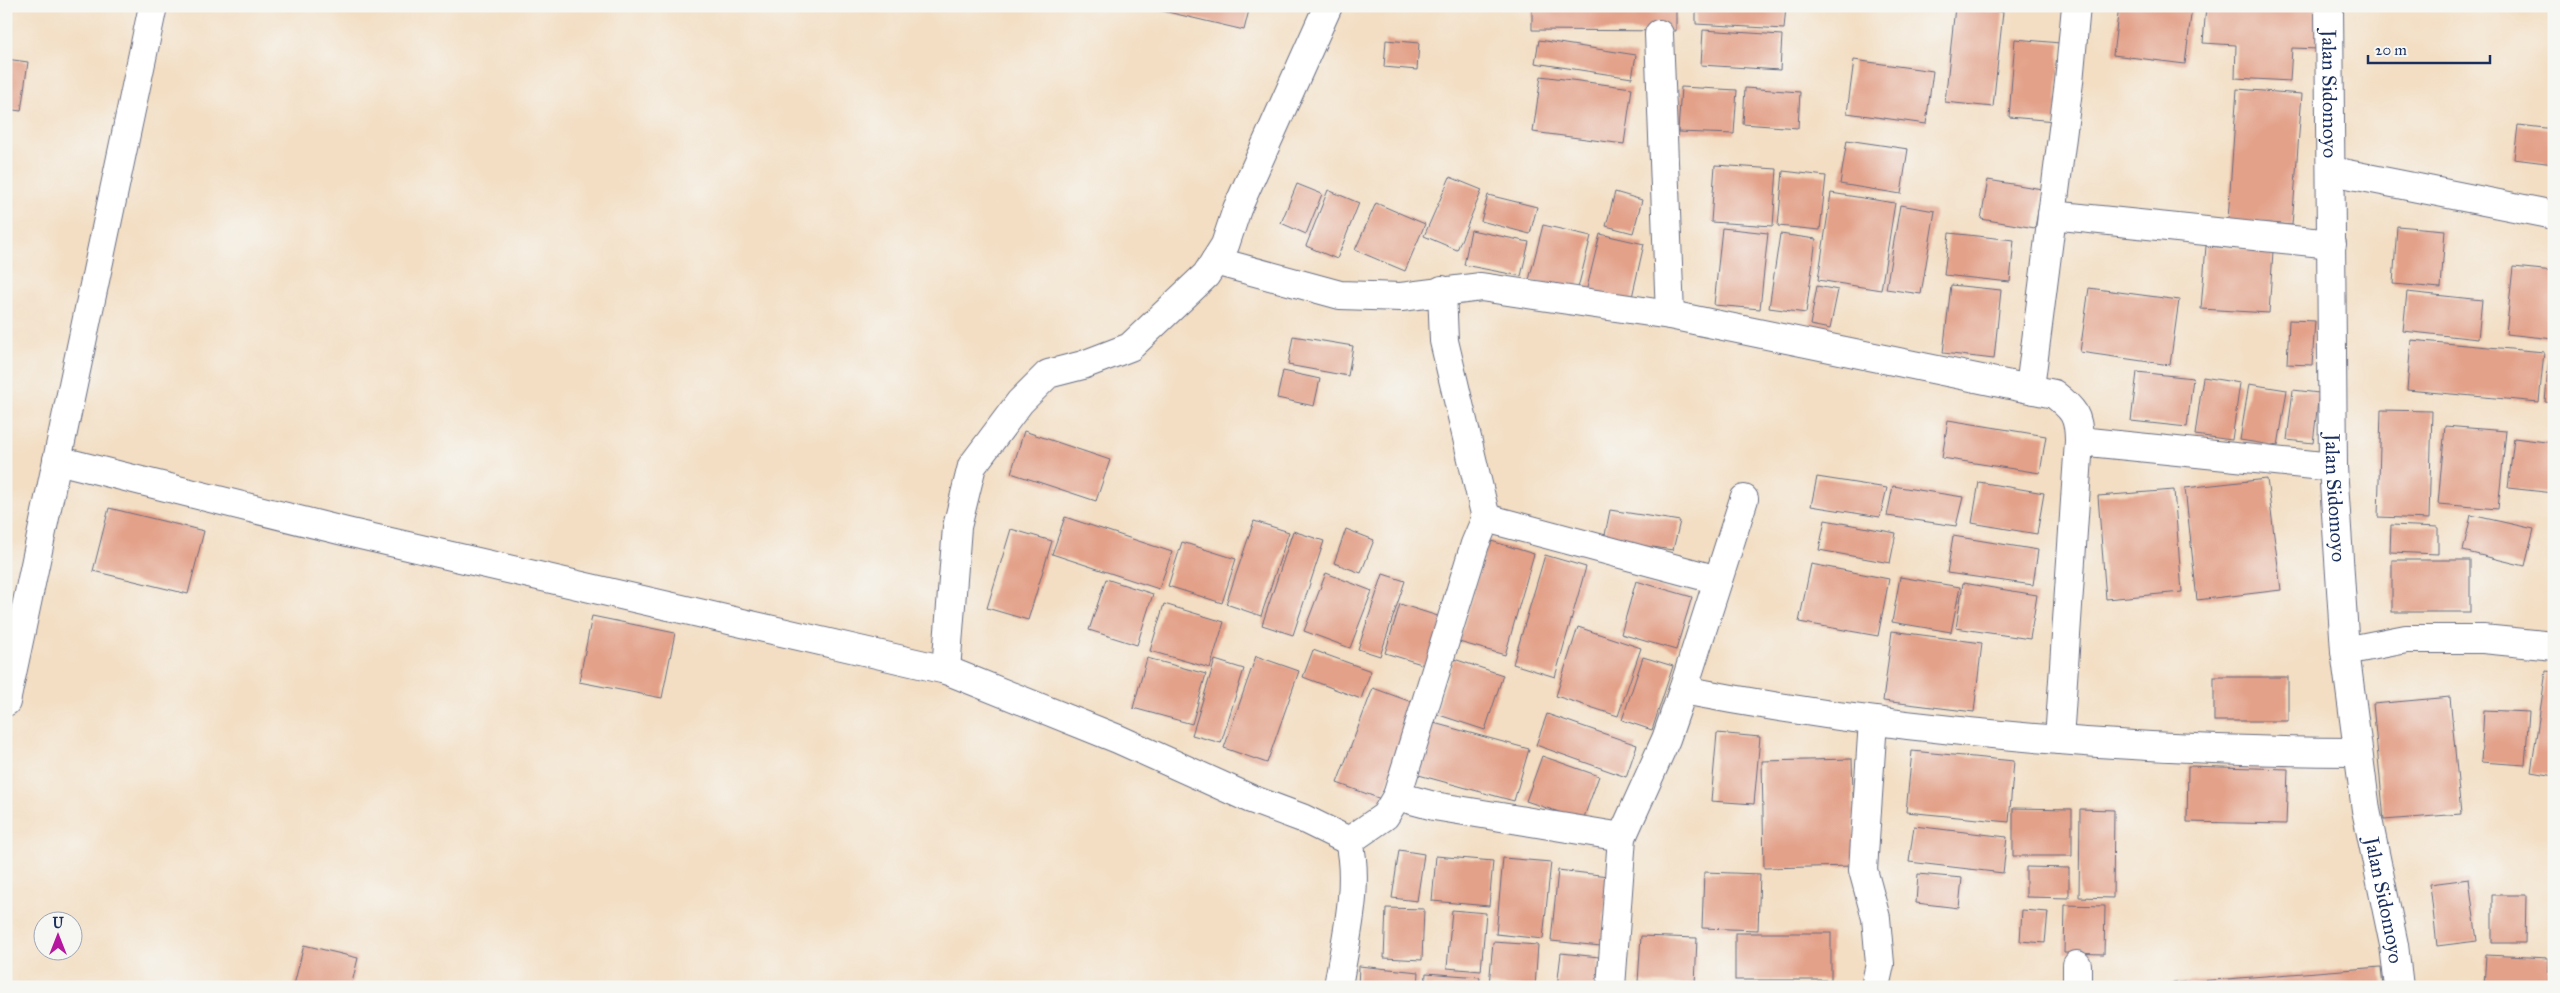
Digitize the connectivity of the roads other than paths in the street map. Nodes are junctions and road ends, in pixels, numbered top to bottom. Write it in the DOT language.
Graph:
graph roads {
  1 [pos="153,6"];
  2 [pos="1328,6"];
  3 [pos="2076,6"];
  4 [pos="2329,6"];
  5 [pos="1659,34"];
  6 [pos="2332,172"];
  7 [pos="2052,215"];
  8 [pos="2554,215"];
  9 [pos="2332,244"];
  10 [pos="1215,261"];
  11 [pos="1442,290"];
  12 [pos="1670,315"];
  13 [pos="2030,388"];
  14 [pos="2080,441"];
  15 [pos="57,460"];
  16 [pos="2333,467"];
  17 [pos="1744,499"];
  18 [pos="1486,518"];
  19 [pos="1718,580"];
  20 [pos="2554,646"];
  21 [pos="2346,651"];
  22 [pos="946,670"];
  23 [pos="1683,690"];
  24 [pos="6,702"];
  25 [pos="1873,721"];
  26 [pos="2059,740"];
  27 [pos="2358,752"];
  28 [pos="1397,796"];
  29 [pos="1622,837"];
  30 [pos="1349,841"];
  31 [pos="1338,987"];
  32 [pos="1611,987"];
  33 [pos="1875,987"];
  34 [pos="2399,987"];
  1 -- 15 [label="street"];
  2 -- 10 [label="street"];
  3 -- 7 [label="street"];
  4 -- 6 [label="street, Jalan Sidomoyo"];
  5 -- 12 [label="street"];
  6 -- 8 [label="street"];
  6 -- 9 [label="street, Jalan Sidomoyo"];
  7 -- 9 [label="street"];
  7 -- 13 [label="street"];
  9 -- 16 [label="street, Jalan Sidomoyo"];
  10 -- 11 [label="street"];
  10 -- 22 [label="street"];
  11 -- 12 [label="street"];
  11 -- 18 [label="street"];
  12 -- 13 [label="street"];
  13 -- 14 [label="street"];
  14 -- 16 [label="street"];
  14 -- 26 [label="street"];
  15 -- 22 [label="street"];
  15 -- 24 [label="street"];
  16 -- 21 [label="street, Jalan Sidomoyo"];
  17 -- 19 [label="street"];
  18 -- 19 [label="street"];
  18 -- 28 [label="street"];
  19 -- 23 [label="street"];
  20 -- 21 [label="street"];
  21 -- 27 [label="street, Jalan Sidomoyo"];
  22 -- 30 [label="street"];
  23 -- 25 [label="street"];
  23 -- 29 [label="street"];
  25 -- 26 [label="street"];
  25 -- 33 [label="street"];
  26 -- 27 [label="street"];
  27 -- 34 [label="street, Jalan Sidomoyo"];
  28 -- 29 [label="street"];
  28 -- 30 [label="street"];
  29 -- 32 [label="street"];
  30 -- 31 [label="street"];
}
